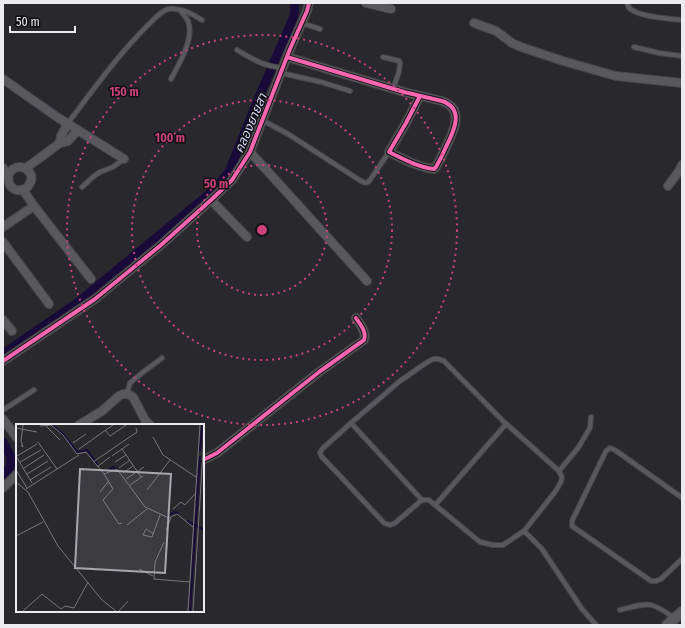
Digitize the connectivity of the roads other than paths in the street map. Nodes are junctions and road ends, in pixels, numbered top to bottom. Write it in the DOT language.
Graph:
graph roads {
  1 [pos="309,3"];
  2 [pos="366,3"];
  3 [pos="627,3"];
  4 [pos="391,9"];
  5 [pos="180,10"];
  6 [pos="202,20"];
  7 [pos="682,20"];
  8 [pos="302,23"];
  9 [pos="474,23"];
  10 [pos="320,29"];
  11 [pos="634,47"];
  12 [pos="237,50"];
  13 [pos="682,52"];
  14 [pos="682,56"];
  15 [pos="384,57"];
  16 [pos="287,58"];
  17 [pos="280,69"];
  18 [pos="171,79"];
  19 [pos="3,80"];
  20 [pos="682,83"];
  21 [pos="393,89"];
  22 [pos="350,91"];
  23 [pos="420,96"];
  24 [pos="262,120"];
  25 [pos="68,123"];
  26 [pos="78,130"];
  27 [pos="60,143"];
  28 [pos="250,152"];
  29 [pos="389,152"];
  30 [pos="124,159"];
  31 [pos="682,165"];
  32 [pos="3,168"];
  33 [pos="26,168"];
  34 [pos="8,176"];
  35 [pos="82,186"];
  36 [pos="668,186"];
  37 [pos="23,190"];
  38 [pos="211,200"];
  39 [pos="34,206"];
  40 [pos="3,227"];
  41 [pos="247,237"];
  42 [pos="3,242"];
  43 [pos="91,279"];
  44 [pos="367,281"];
  45 [pos="49,304"];
  46 [pos="356,318"];
  47 [pos="3,320"];
  48 [pos="12,331"];
  49 [pos="162,358"];
  50 [pos="3,361"];
  51 [pos="34,390"];
  52 [pos="127,394"];
  53 [pos="3,410"];
  54 [pos="592,417"];
  55 [pos="3,419"];
  56 [pos="351,423"];
  57 [pos="81,424"];
  58 [pos="149,424"];
  59 [pos="506,424"];
  60 [pos="16,437"];
  61 [pos="204,459"];
  62 [pos="559,471"];
  63 [pos="16,475"];
  64 [pos="3,488"];
  65 [pos="681,497"];
  66 [pos="422,500"];
  67 [pos="436,504"];
  68 [pos="524,531"];
  69 [pos="682,559"];
  70 [pos="620,610"];
  71 [pos="674,619"];
  72 [pos="596,625"];
  1 -- 8 [label="street"];
  2 -- 4 [label="street"];
  3 -- 7 [label="lane"];
  5 -- 6 [label="lane"];
  5 -- 18 [label="lane"];
  5 -- 25 [label="lane"];
  8 -- 10 [label="lane"];
  8 -- 16 [label="street"];
  9 -- 20 [label="street"];
  11 -- 14 [label="lane"];
  12 -- 17 [label="lane"];
  13 -- 14 [label="lane"];
  15 -- 21 [label="lane"];
  16 -- 17 [label="street"];
  16 -- 21 [label="street"];
  17 -- 22 [label="lane"];
  17 -- 24 [label="street"];
  19 -- 25 [label="street"];
  21 -- 23 [label="street"];
  23 -- 29 [label="street"];
  23 -- 29 [label="street"];
  24 -- 28 [label="street"];
  24 -- 29 [label="lane"];
  25 -- 26 [label="street"];
  25 -- 27 [label="street"];
  26 -- 27 [label="street"];
  26 -- 30 [label="street"];
  27 -- 33 [label="street"];
  28 -- 38 [label="street"];
  28 -- 44 [label="street"];
  30 -- 35 [label="lane"];
  31 -- 36 [label="street"];
  32 -- 34 [label="street"];
  33 -- 34 [label="street"];
  33 -- 37 [label="street"];
  34 -- 37 [label="street"];
  37 -- 39 [label="street"];
  38 -- 41 [label="street"];
  38 -- 50 [label="street"];
  39 -- 40 [label="street"];
  39 -- 43 [label="street"];
  42 -- 45 [label="street"];
  46 -- 61 [label="street"];
  47 -- 48 [label="street"];
  49 -- 52 [label="lane"];
  51 -- 53 [label="lane"];
  52 -- 57 [label="street"];
  52 -- 58 [label="street"];
  54 -- 62 [label="lane"];
  55 -- 60 [label="street"];
  56 -- 59 [label="lane"];
  56 -- 66 [label="lane"];
  56 -- 66 [label="lane"];
  59 -- 62 [label="lane"];
  59 -- 67 [label="lane"];
  62 -- 68 [label="lane"];
  63 -- 64 [label="street"];
  65 -- 69 [label="lane"];
  66 -- 67 [label="lane"];
  67 -- 68 [label="lane"];
  68 -- 72 [label="lane"];
  70 -- 71 [label="lane"];
}
